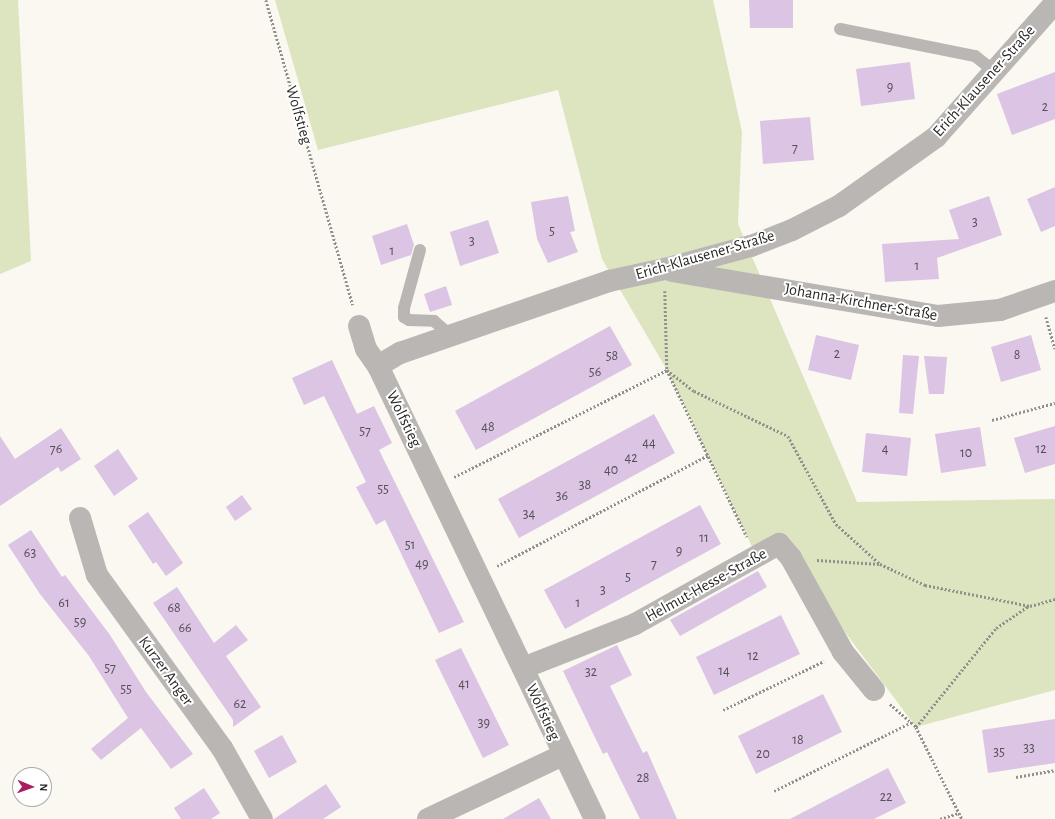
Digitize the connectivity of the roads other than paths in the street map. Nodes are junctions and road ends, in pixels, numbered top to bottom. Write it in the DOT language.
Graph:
graph roads {
  1 [pos="1055,3"];
  2 [pos="840,29"];
  3 [pos="993,70"];
  4 [pos="420,250"];
  5 [pos="665,270"];
  6 [pos="1048,294"];
  7 [pos="359,326"];
  8 [pos="450,335"];
  9 [pos="378,366"];
  10 [pos="80,518"];
  11 [pos="524,668"];
  12 [pos="874,690"];
  13 [pos="563,755"];
  14 [pos="262,819"];
  15 [pos="428,819"];
  16 [pos="595,819"];
  1 -- 3 [label="street, Erich-Klausener-Straße"];
  2 -- 3 [label="lane"];
  3 -- 5 [label="street, Erich-Klausener-Straße"];
  4 -- 8 [label="lane"];
  5 -- 6 [label="street, Johanna-Kirchner-Straße"];
  5 -- 8 [label="street, Erich-Klausener-Straße"];
  7 -- 9 [label="street, Wolfstieg"];
  8 -- 9 [label="street, Erich-Klausener-Straße"];
  9 -- 11 [label="street, Wolfstieg"];
  10 -- 14 [label="street, Kurzer Anger"];
  11 -- 12 [label="street, Helmut-Hesse-Straße"];
  11 -- 13 [label="street, Wolfstieg"];
  13 -- 15 [label="street"];
  13 -- 16 [label="street, Wolfstieg"];
}
